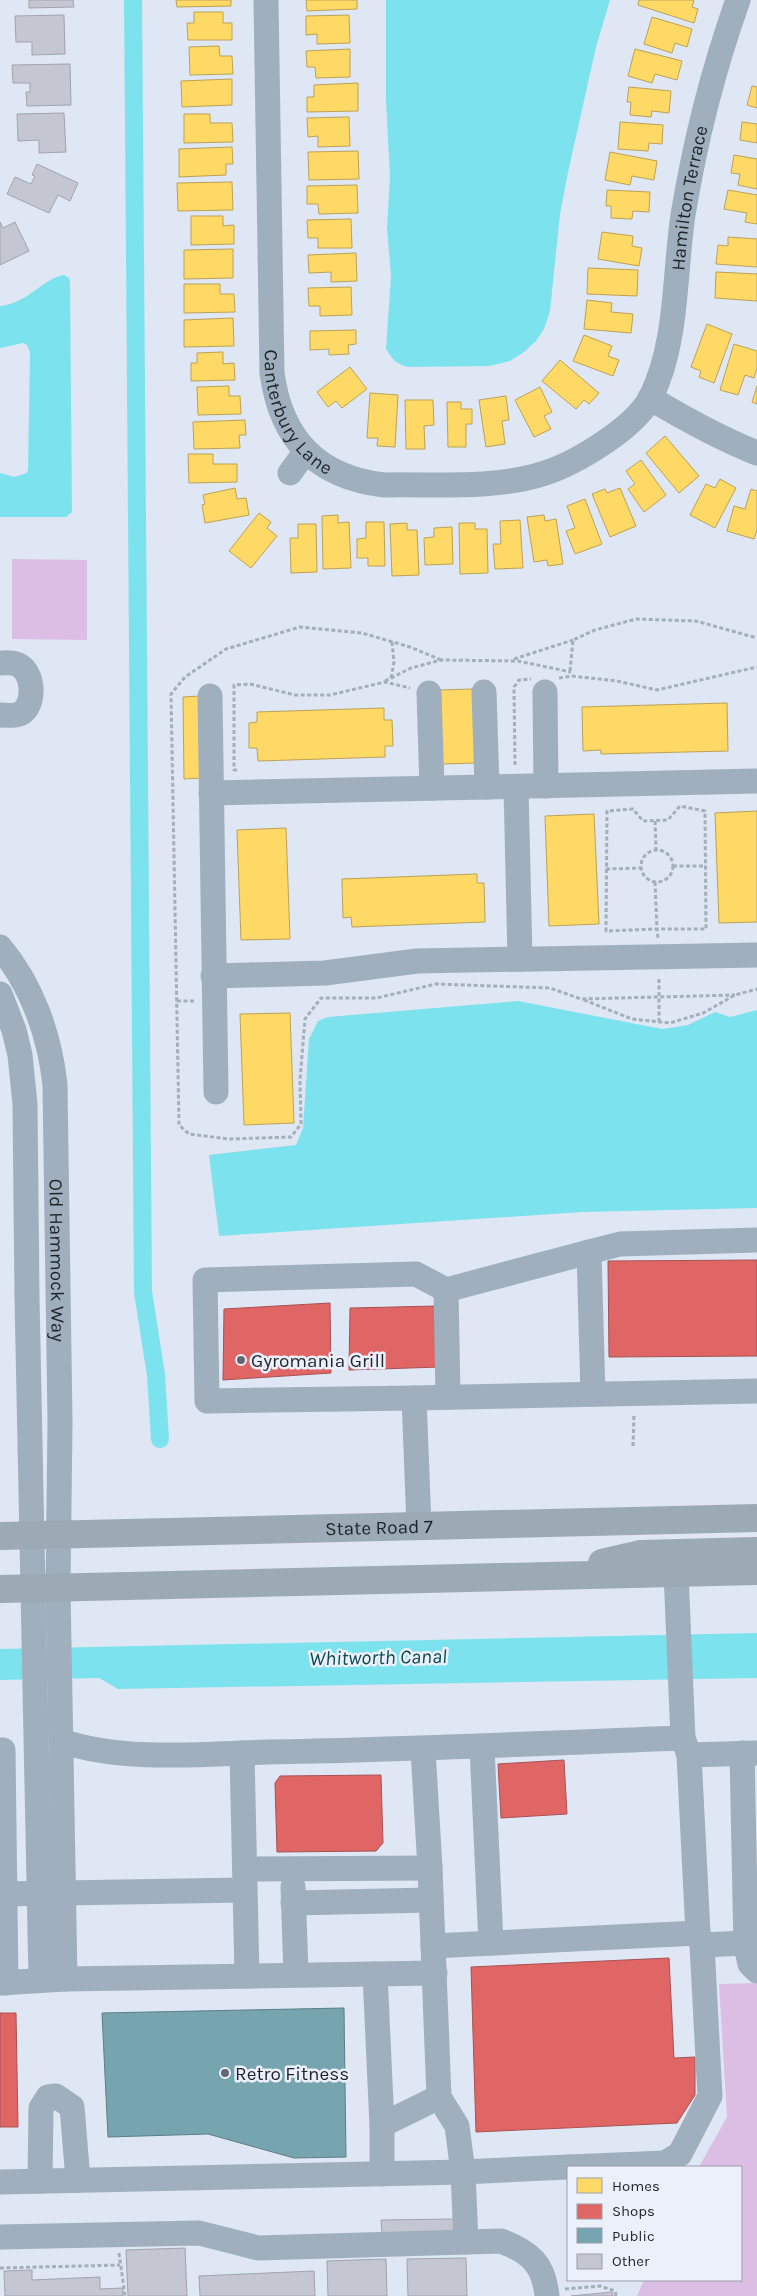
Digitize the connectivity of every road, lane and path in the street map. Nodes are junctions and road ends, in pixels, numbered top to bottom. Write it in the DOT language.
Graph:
graph roads {
  1 [pos="266,0"];
  2 [pos="738,0"];
  3 [pos="650,398"];
  4 [pos="306,451"];
  5 [pos="757,453"];
  6 [pos="290,473"];
  7 [pos="757,638"];
  8 [pos="573,640"];
  9 [pos="392,642"];
  10 [pos="441,660"];
  11 [pos="510,661"];
  12 [pos="0,663"];
  13 [pos="757,667"];
  14 [pos="570,671"];
  15 [pos="575,676"];
  16 [pos="391,678"];
  17 [pos="385,682"];
  18 [pos="545,684"];
  19 [pos="484,692"];
  20 [pos="429,693"];
  21 [pos="210,696"];
  22 [pos="0,715"];
  23 [pos="241,771"];
  24 [pos="516,776"];
  25 [pos="757,782"];
  26 [pos="546,786"];
  27 [pos="487,787"];
  28 [pos="432,788"];
  29 [pos="211,792"];
  30 [pos="655,821"];
  31 [pos="656,850"];
  32 [pos="673,866"];
  33 [pos="706,866"];
  34 [pos="641,868"];
  35 [pos="606,869"];
  36 [pos="655,882"];
  37 [pos="657,929"];
  38 [pos="658,944"];
  39 [pos="0,947"];
  40 [pos="757,955"];
  41 [pos="520,959"];
  42 [pos="658,967"];
  43 [pos="213,976"];
  44 [pos="757,989"];
  45 [pos="0,994"];
  46 [pos="735,996"];
  47 [pos="660,997"];
  48 [pos="581,999"];
  49 [pos="177,1001"];
  50 [pos="202,1001"];
  51 [pos="659,1022"];
  52 [pos="216,1092"];
  53 [pos="757,1240"];
  54 [pos="589,1252"];
  55 [pos="446,1290"];
  56 [pos="757,1391"];
  57 [pos="593,1394"];
  58 [pos="448,1397"];
  59 [pos="414,1398"];
  60 [pos="634,1410"];
  61 [pos="633,1446"];
  62 [pos="757,1518"];
  63 [pos="419,1526"];
  64 [pos="45,1535"];
  65 [pos="0,1536"];
  66 [pos="757,1551"];
  67 [pos="757,1571"];
  68 [pos="676,1573"];
  69 [pos="576,1575"];
  70 [pos="46,1588"];
  71 [pos="0,1589"];
  72 [pos="62,1741"];
  73 [pos="482,1747"];
  74 [pos="686,1747"];
  75 [pos="0,1750"];
  76 [pos="423,1750"];
  77 [pos="242,1753"];
  78 [pos="749,1753"];
  79 [pos="430,1868"];
  80 [pos="292,1869"];
  81 [pos="245,1880"];
  82 [pos="51,1893"];
  83 [pos="3,1894"];
  84 [pos="431,1900"];
  85 [pos="294,1903"];
  86 [pos="700,1939"];
  87 [pos="491,1943"];
  88 [pos="746,1943"];
  89 [pos="433,1946"];
  90 [pos="757,1971"];
  91 [pos="434,1973"];
  92 [pos="375,1974"];
  93 [pos="296,1975"];
  94 [pos="247,1976"];
  95 [pos="53,1979"];
  96 [pos="3,1983"];
  97 [pos="439,2097"];
  98 [pos="382,2125"];
  99 [pos="593,2166"];
  100 [pos="567,2167"];
  101 [pos="463,2172"];
  102 [pos="382,2174"];
  103 [pos="78,2180"];
  104 [pos="40,2181"];
  105 [pos="0,2182"];
  106 [pos="0,2237"];
  107 [pos="466,2242"];
  108 [pos="118,2248"];
  109 [pos="120,2265"];
  110 [pos="0,2268"];
  111 [pos="552,2293"];
  112 [pos="125,2296"];
  113 [pos="616,2296"];
  1 -- 4 [label="street, Canterbury Lane"];
  2 -- 3 [label="street, Hamilton Terrace"];
  3 -- 4 [label="street, Canterbury Lane"];
  3 -- 5 [label="street"];
  4 -- 6 [label="street"];
  7 -- 8 [label="path"];
  8 -- 11 [label="path"];
  8 -- 14 [label="path"];
  9 -- 10 [label="path"];
  9 -- 16 [label="path"];
  9 -- 49 [label="path"];
  10 -- 11 [label="path"];
  10 -- 16 [label="path"];
  11 -- 14 [label="path"];
  12 -- 22 [label="street"];
  13 -- 15 [label="path"];
  14 -- 15 [label="path"];
  15 -- 18 [label="path"];
  16 -- 17 [label="path"];
  17 -- 20 [label="path"];
  17 -- 23 [label="path"];
  18 -- 24 [label="path"];
  18 -- 26 [label="street"];
  19 -- 27 [label="street"];
  20 -- 28 [label="street"];
  21 -- 29 [label="street"];
  24 -- 26 [label="street"];
  24 -- 27 [label="street"];
  24 -- 41 [label="street"];
  25 -- 26 [label="street"];
  27 -- 28 [label="street"];
  28 -- 29 [label="street"];
  29 -- 43 [label="street"];
  30 -- 31 [label="path"];
  30 -- 33 [label="path"];
  30 -- 35 [label="path"];
  31 -- 32 [label="path"];
  31 -- 34 [label="path"];
  32 -- 33 [label="path"];
  32 -- 36 [label="path"];
  33 -- 37 [label="path"];
  34 -- 35 [label="path"];
  34 -- 36 [label="path"];
  35 -- 37 [label="path"];
  36 -- 37 [label="path"];
  37 -- 38 [label="path"];
  39 -- 64 [label="street, Old Hammock Way"];
  40 -- 41 [label="street"];
  41 -- 43 [label="street"];
  42 -- 47 [label="path"];
  43 -- 52 [label="street"];
  44 -- 46 [label="path"];
  45 -- 64 [label="street, Old Hammock Way"];
  46 -- 47 [label="path"];
  46 -- 51 [label="path"];
  47 -- 48 [label="path"];
  47 -- 51 [label="path"];
  48 -- 49 [label="path"];
  48 -- 51 [label="path"];
  49 -- 50 [label="path"];
  53 -- 54 [label="street"];
  54 -- 55 [label="street"];
  54 -- 57 [label="street"];
  55 -- 58 [label="street"];
  55 -- 59 [label="street"];
  56 -- 57 [label="street"];
  57 -- 58 [label="street"];
  58 -- 59 [label="street"];
  59 -- 63 [label="street"];
  60 -- 61 [label="path"];
  62 -- 63 [label="main road, State Road 7"];
  63 -- 64 [label="main road, State Road 7"];
  64 -- 65 [label="main road, State Road 7"];
  64 -- 70 [label="street, Old Hammock Way"];
  66 -- 69 [label="main road"];
  67 -- 68 [label="main road"];
  68 -- 69 [label="main road"];
  68 -- 74 [label="street"];
  69 -- 70 [label="main road"];
  70 -- 71 [label="main road"];
  70 -- 72 [label="street"];
  70 -- 82 [label="street"];
  72 -- 77 [label="street"];
  72 -- 82 [label="street"];
  73 -- 74 [label="street"];
  73 -- 76 [label="street"];
  73 -- 87 [label="street"];
  74 -- 78 [label="street"];
  74 -- 86 [label="street"];
  75 -- 83 [label="street"];
  76 -- 77 [label="street"];
  76 -- 79 [label="street"];
  77 -- 81 [label="street"];
  78 -- 88 [label="street"];
  79 -- 80 [label="street"];
  79 -- 84 [label="street"];
  80 -- 81 [label="street"];
  80 -- 85 [label="street"];
  81 -- 82 [label="street"];
  81 -- 94 [label="street"];
  82 -- 83 [label="street"];
  82 -- 95 [label="street"];
  83 -- 96 [label="street"];
  84 -- 85 [label="street"];
  84 -- 89 [label="street"];
  85 -- 93 [label="street"];
  86 -- 87 [label="street"];
  86 -- 88 [label="street"];
  86 -- 99 [label="street"];
  87 -- 89 [label="street"];
  88 -- 90 [label="street"];
  89 -- 91 [label="street"];
  91 -- 92 [label="street"];
  91 -- 97 [label="street"];
  92 -- 93 [label="street"];
  92 -- 98 [label="street"];
  93 -- 94 [label="street"];
  94 -- 95 [label="street"];
  95 -- 96 [label="street"];
  97 -- 98 [label="street"];
  97 -- 101 [label="street"];
  98 -- 102 [label="street"];
  100 -- 101 [label="street"];
  101 -- 102 [label="street"];
  101 -- 107 [label="street"];
  102 -- 103 [label="street"];
  103 -- 104 [label="street"];
  103 -- 104 [label="street"];
  104 -- 105 [label="street"];
  106 -- 107 [label="street"];
  107 -- 111 [label="street"];
  108 -- 109 [label="path"];
  109 -- 110 [label="path"];
  109 -- 112 [label="path"];
  111 -- 113 [label="path"];
}
